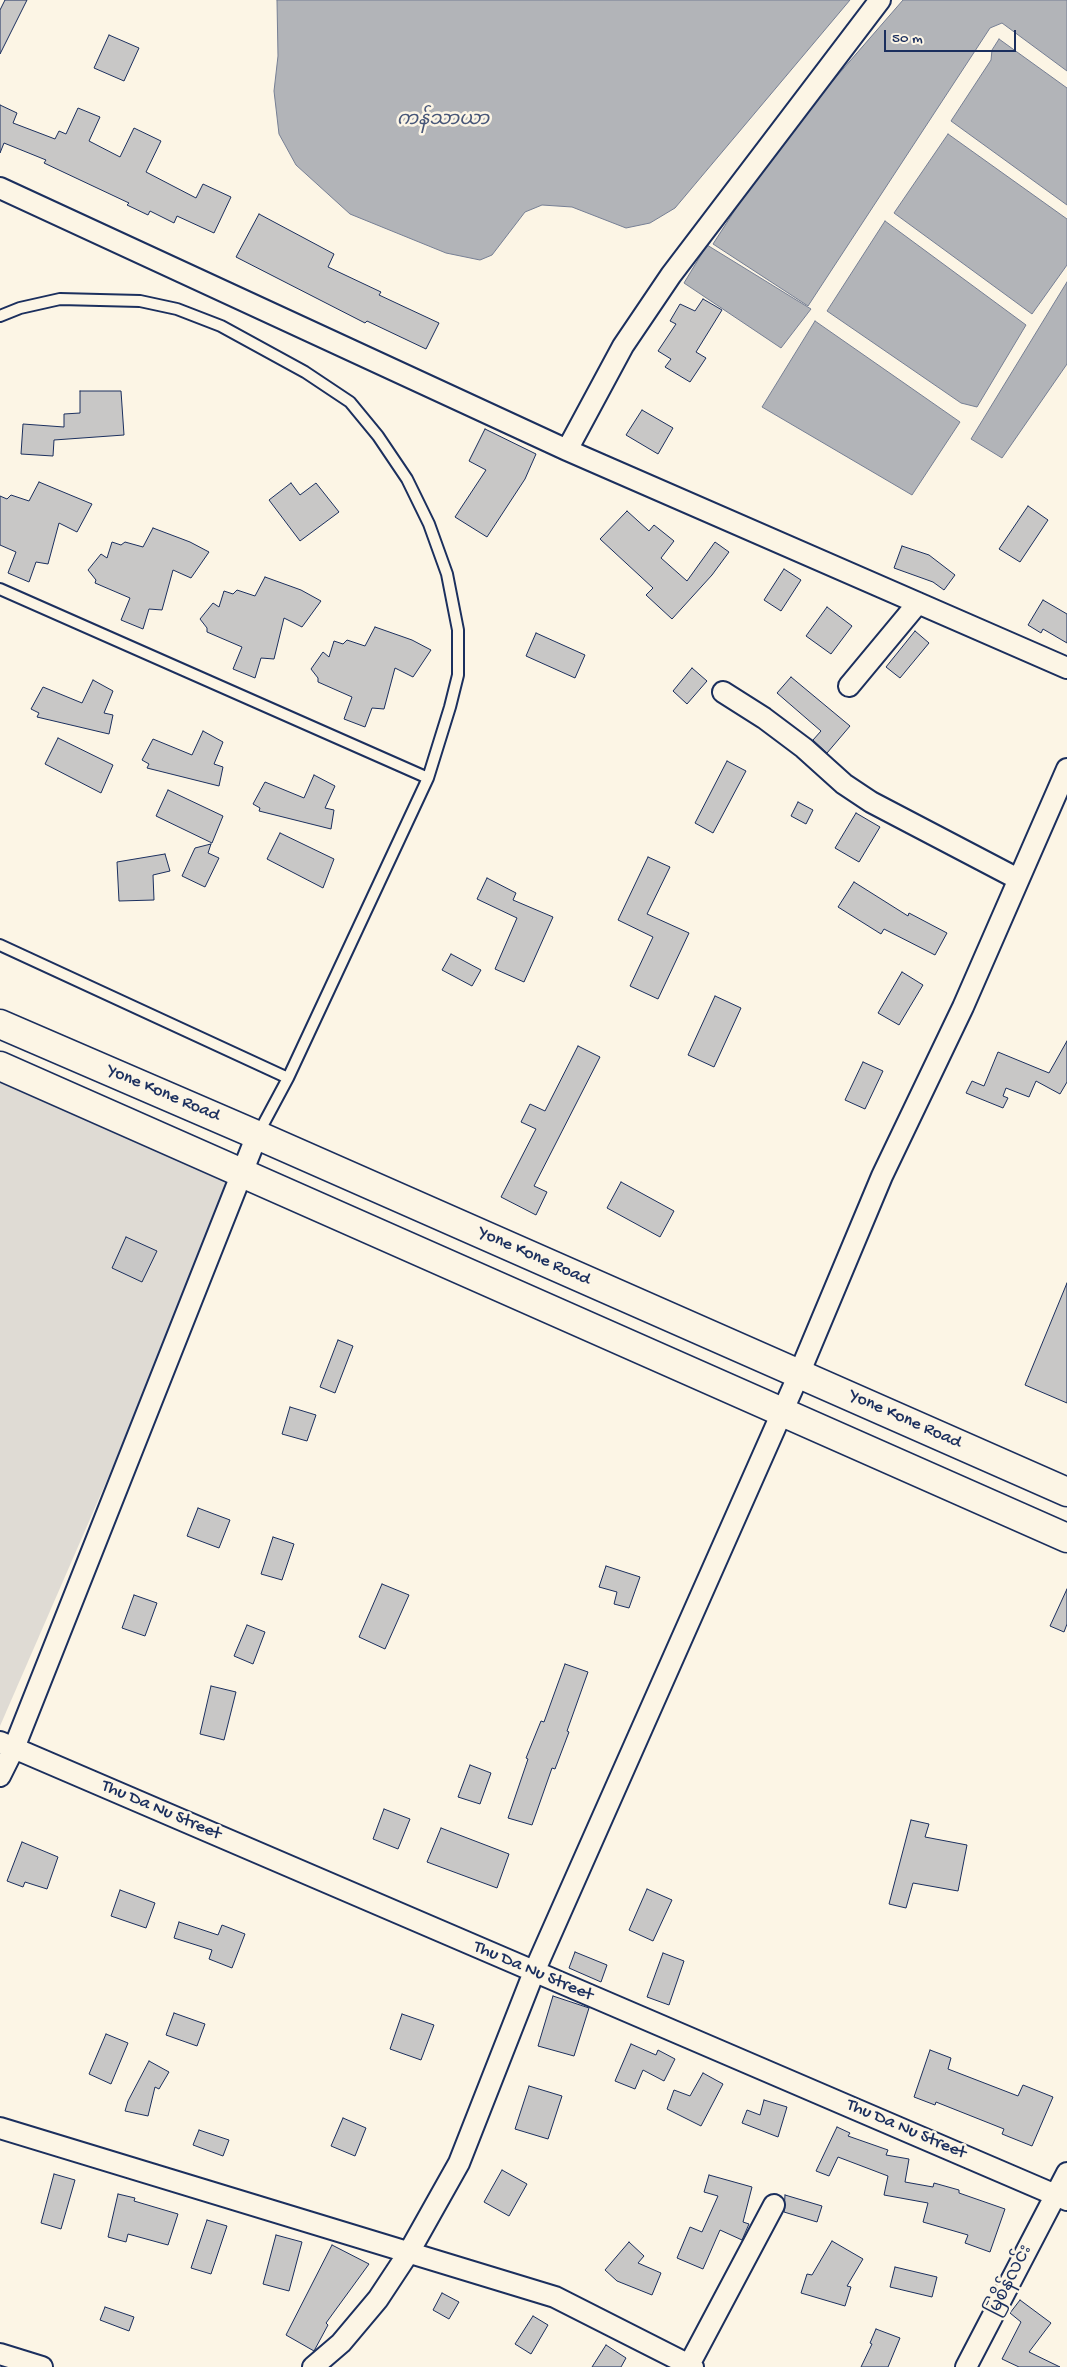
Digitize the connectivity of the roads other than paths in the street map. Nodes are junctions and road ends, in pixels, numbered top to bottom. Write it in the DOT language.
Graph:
graph roads {
  1 [pos="880,0"];
  2 [pos="0,188"];
  3 [pos="0,316"];
  4 [pos="567,450"];
  5 [pos="0,589"];
  6 [pos="918,603"];
  7 [pos="1067,668"];
  8 [pos="849,686"];
  9 [pos="723,692"];
  10 [pos="1067,769"];
  11 [pos="428,778"];
  12 [pos="1018,879"];
  13 [pos="0,945"];
  14 [pos="0,1024"];
  15 [pos="0,1066"];
  16 [pos="288,1078"];
  17 [pos="257,1134"];
  18 [pos="241,1172"];
  19 [pos="587,1281"];
  20 [pos="570,1317"];
  21 [pos="800,1374"];
  22 [pos="783,1411"];
  23 [pos="1067,1492"];
  24 [pos="1067,1538"];
  25 [pos="7,1745"];
  26 [pos="0,1776"];
  27 [pos="534,1972"];
  28 [pos="0,2128"];
  29 [pos="1067,2173"];
  30 [pos="1061,2197"];
  31 [pos="774,2205"];
  32 [pos="409,2252"];
  33 [pos="0,2354"];
  34 [pos="691,2366"];
  35 [pos="42,2367"];
  36 [pos="313,2367"];
  37 [pos="966,2367"];
  1 -- 4 [label="street"];
  2 -- 4 [label="street"];
  3 -- 11 [label="lane"];
  4 -- 6 [label="street"];
  5 -- 11 [label="lane"];
  6 -- 7 [label="street"];
  6 -- 8 [label="street"];
  9 -- 12 [label="street"];
  10 -- 12 [label="street"];
  11 -- 16 [label="lane"];
  12 -- 21 [label="street"];
  13 -- 16 [label="lane"];
  14 -- 17 [label="street, Yone Kone Road"];
  15 -- 18 [label="street"];
  16 -- 17 [label="lane"];
  17 -- 18 [label="street"];
  17 -- 19 [label="street, Yone Kone Road"];
  18 -- 20 [label="street"];
  18 -- 25 [label="street"];
  19 -- 20 [label="street"];
  19 -- 21 [label="street, Yone Kone Road"];
  20 -- 22 [label="street"];
  21 -- 22 [label="street"];
  21 -- 23 [label="street, Yone Kone Road"];
  22 -- 24 [label="street"];
  22 -- 27 [label="street"];
  25 -- 26 [label="street"];
  25 -- 27 [label="street, Thu Da Nu Street"];
  27 -- 30 [label="street, Thu Da Nu Street"];
  27 -- 32 [label="street"];
  28 -- 32 [label="street"];
  29 -- 30 [label="street, မြစိန်လင်း"];
  30 -- 37 [label="street, မြစိန်လင်း"];
  31 -- 34 [label="street"];
  32 -- 34 [label="street"];
  32 -- 36 [label="street"];
  33 -- 35 [label="street"];
}
